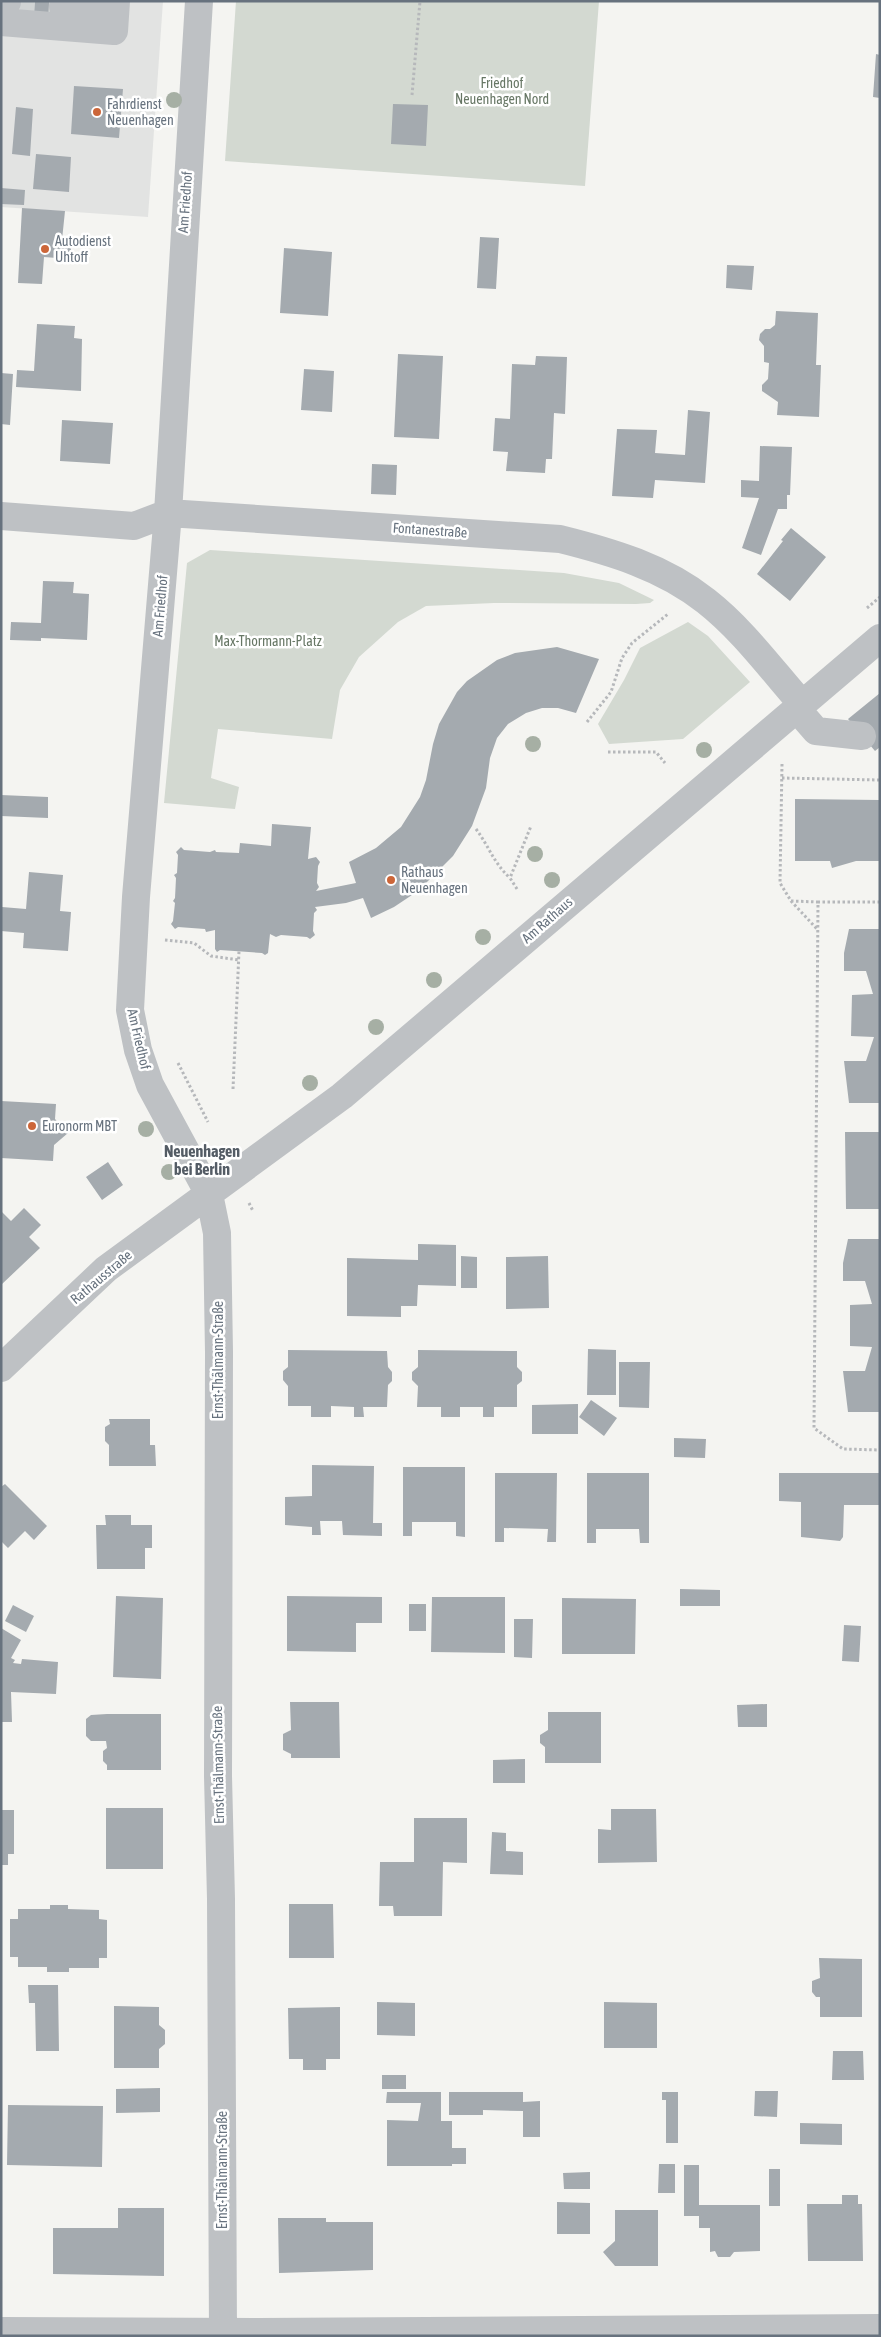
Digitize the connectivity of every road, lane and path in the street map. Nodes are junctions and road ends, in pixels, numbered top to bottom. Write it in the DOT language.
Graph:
graph roads {
  1 [pos="199,1"];
  2 [pos="420,1"];
  3 [pos="63,6"];
  4 [pos="116,6"];
  5 [pos="3,8"];
  6 [pos="412,95"];
  7 [pos="168,514"];
  8 [pos="1,516"];
  9 [pos="671,612"];
  10 [pos="880,638"];
  11 [pos="799,706"];
  12 [pos="587,722"];
  13 [pos="862,736"];
  14 [pos="608,752"];
  15 [pos="782,757"];
  16 [pos="665,762"];
  17 [pos="782,778"];
  18 [pos="880,780"];
  19 [pos="531,826"];
  20 [pos="476,829"];
  21 [pos="510,878"];
  22 [pos="517,889"];
  23 [pos="791,901"];
  24 [pos="818,902"];
  25 [pos="880,902"];
  26 [pos="818,929"];
  27 [pos="162,932"];
  28 [pos="239,951"];
  29 [pos="238,960"];
  30 [pos="175,1058"];
  31 [pos="192,1088"];
  32 [pos="233,1089"];
  33 [pos="209,1194"];
  34 [pos="1,1368"];
  35 [pos="880,1450"];
  36 [pos="880,2328"];
  37 [pos="1,2331"];
  38 [pos="223,2334"];
  1 -- 7 [label="street, Am Friedhof"];
  2 -- 6 [label="path"];
  3 -- 4 [label="street"];
  4 -- 5 [label="street"];
  7 -- 8 [label="street, Fontanestraße"];
  7 -- 11 [label="street, Fontanestraße"];
  7 -- 33 [label="street, Am Friedhof"];
  9 -- 12 [label="path"];
  10 -- 11 [label="street, Am Rathaus"];
  11 -- 13 [label="street, Fontanestraße"];
  11 -- 33 [label="street, Am Rathaus"];
  14 -- 16 [label="path"];
  15 -- 17 [label="path"];
  17 -- 18 [label="path"];
  17 -- 23 [label="path"];
  19 -- 21 [label="path"];
  20 -- 21 [label="path"];
  21 -- 22 [label="path"];
  23 -- 24 [label="path"];
  23 -- 26 [label="path"];
  24 -- 25 [label="path"];
  24 -- 26 [label="path"];
  26 -- 35 [label="path"];
  27 -- 29 [label="path"];
  28 -- 29 [label="path"];
  29 -- 32 [label="path"];
  30 -- 31 [label="path"];
  33 -- 34 [label="street, Rathausstraße"];
  33 -- 38 [label="street, Ernst-Thälmann-Straße"];
  36 -- 38 [label="street"];
  37 -- 38 [label="street"];
}
